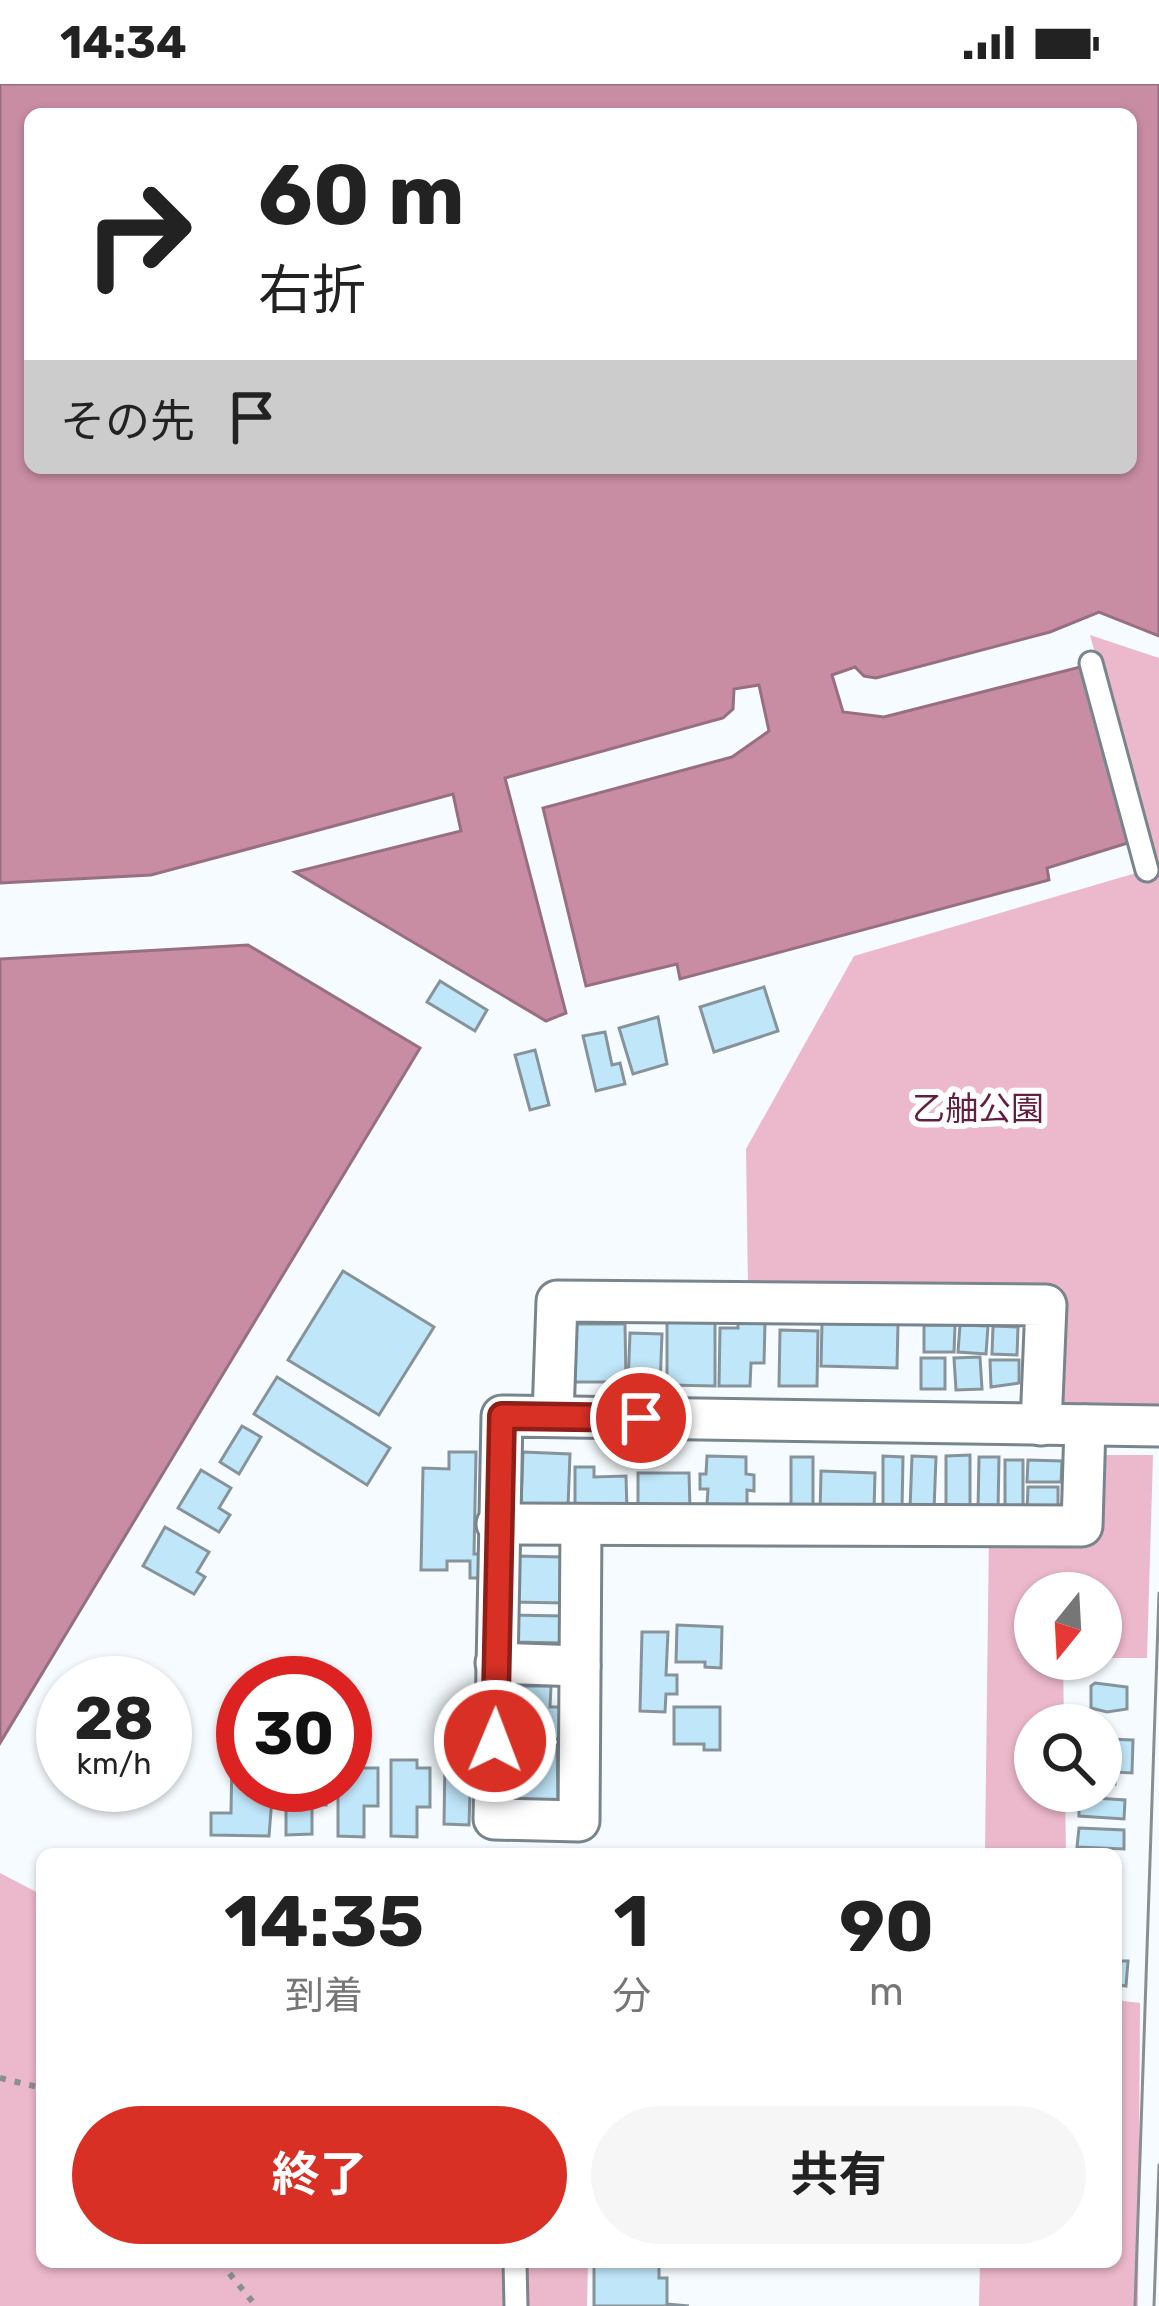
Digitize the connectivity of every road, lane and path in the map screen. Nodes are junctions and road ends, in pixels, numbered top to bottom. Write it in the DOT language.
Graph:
graph roads {
  1 [pos="1091,664"];
  2 [pos="1148,870"];
  3 [pos="553,1417"];
  4 [pos="1041,1425"];
  5 [pos="1085,1425"];
  6 [pos="1159,1426"];
  7 [pos="497,1524"];
  8 [pos="581,1525"];
  9 [pos="496,1663"];
  10 [pos="580,1666"];
  11 [pos="0,2078"];
  12 [pos="36,2087"];
  13 [pos="225,2268"];
  14 [pos="515,2268"];
  15 [pos="256,2306"];
  16 [pos="516,2306"];
  1 -- 2 [label="lane"];
  3 -- 4 [label="street"];
  3 -- 4 [label="street"];
  3 -- 7 [label="street"];
  4 -- 5 [label="street"];
  5 -- 6 [label="street"];
  5 -- 8 [label="street"];
  7 -- 8 [label="street"];
  7 -- 9 [label="street"];
  8 -- 10 [label="street"];
  9 -- 10 [label="street"];
  9 -- 10 [label="street"];
  11 -- 12 [label="path"];
  13 -- 15 [label="path"];
  14 -- 16 [label="lane"];
}
